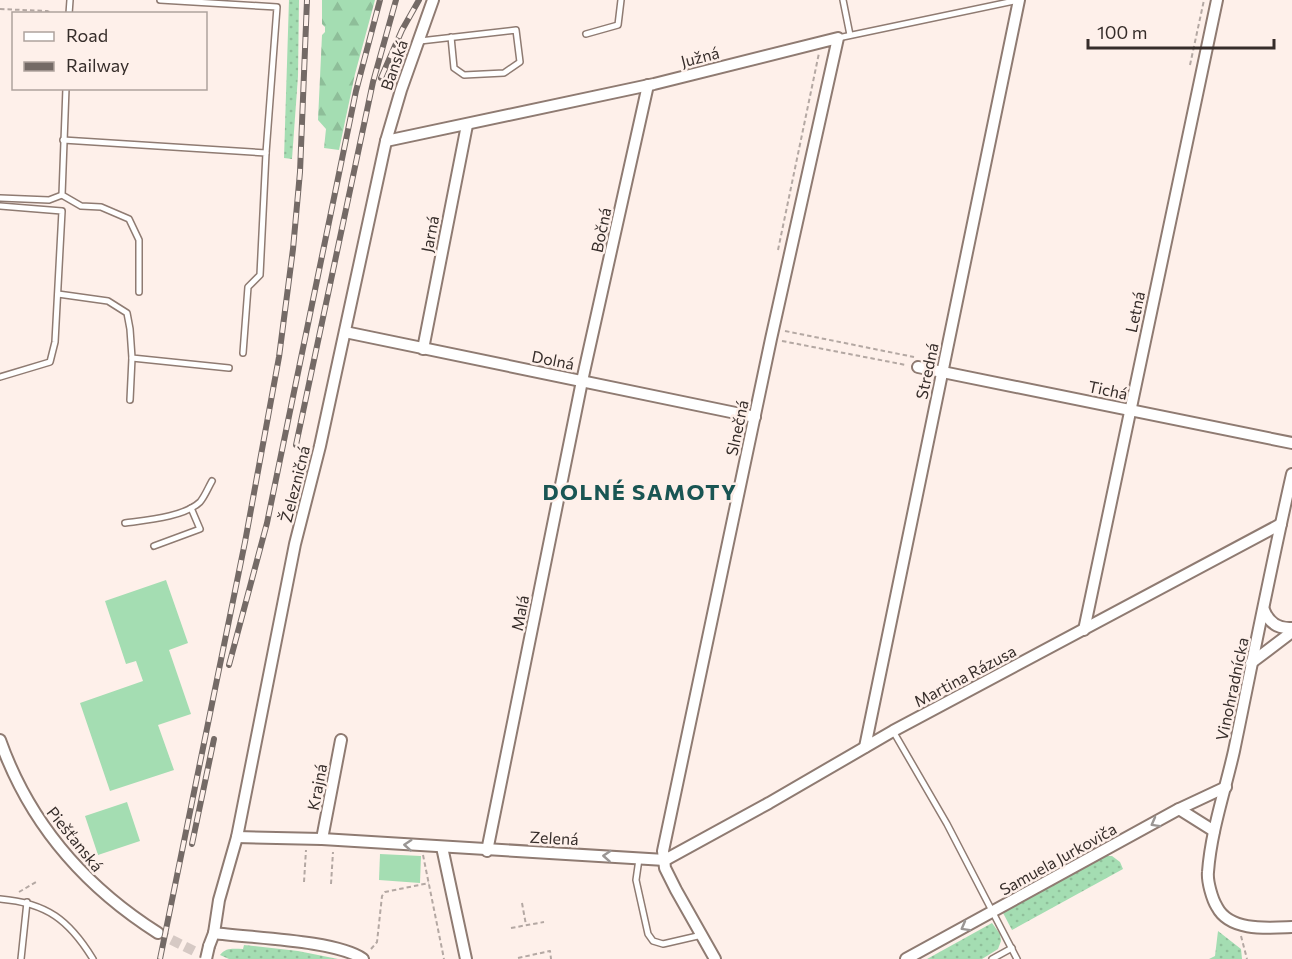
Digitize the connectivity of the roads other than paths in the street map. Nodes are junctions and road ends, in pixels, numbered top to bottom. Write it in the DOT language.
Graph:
graph roads {
  1 [pos="160,0"];
  2 [pos="277,0"];
  3 [pos="433,0"];
  4 [pos="621,0"];
  5 [pos="843,0"];
  6 [pos="1020,0"];
  7 [pos="1217,0"];
  8 [pos="277,7"];
  9 [pos="586,34"];
  10 [pos="850,36"];
  11 [pos="451,37"];
  12 [pos="838,38"];
  13 [pos="418,41"];
  14 [pos="648,85"];
  15 [pos="66,90"];
  16 [pos="467,125"];
  17 [pos="63,140"];
  18 [pos="387,141"];
  19 [pos="266,153"];
  20 [pos="62,195"];
  21 [pos="0,198"];
  22 [pos="0,206"];
  23 [pos="139,292"];
  24 [pos="58,294"];
  25 [pos="345,332"];
  26 [pos="423,349"];
  27 [pos="243,353"];
  28 [pos="132,358"];
  29 [pos="921,363"];
  30 [pos="229,368"];
  31 [pos="942,372"];
  32 [pos="0,376"];
  33 [pos="582,381"];
  34 [pos="130,400"];
  35 [pos="1130,409"];
  36 [pos="755,417"];
  37 [pos="1292,443"];
  38 [pos="1292,474"];
  39 [pos="212,481"];
  40 [pos="191,508"];
  41 [pos="125,523"];
  42 [pos="1281,524"];
  43 [pos="154,546"];
  44 [pos="1264,610"];
  45 [pos="1084,630"];
  46 [pos="1292,630"];
  47 [pos="1251,664"];
  48 [pos="893,731"];
  49 [pos="0,740"];
  50 [pos="341,740"];
  51 [pos="865,747"];
  52 [pos="1226,786"];
  53 [pos="1179,809"];
  54 [pos="1214,831"];
  55 [pos="237,837"];
  56 [pos="322,839"];
  57 [pos="442,847"];
  58 [pos="487,850"];
  59 [pos="639,858"];
  60 [pos="665,860"];
  61 [pos="7,892"];
  62 [pos="2,899"];
  63 [pos="27,902"];
  64 [pos="993,911"];
  65 [pos="1292,927"];
  66 [pos="158,933"];
  67 [pos="214,933"];
  68 [pos="702,935"];
  69 [pos="1012,948"];
  70 [pos="204,957"];
  71 [pos="21,959"];
  72 [pos="93,959"];
  73 [pos="363,959"];
  74 [pos="466,959"];
  75 [pos="715,959"];
  76 [pos="906,959"];
  77 [pos="992,959"];
  78 [pos="1017,959"];
  1 -- 8 [label="lane"];
  2 -- 8 [label="lane"];
  3 -- 13 [label="street, Banská"];
  4 -- 9 [label="lane"];
  5 -- 10 [label="lane"];
  6 -- 10 [label="lane, Južná"];
  6 -- 31 [label="street, Stredná"];
  7 -- 35 [label="street, Letná"];
  8 -- 19 [label="lane"];
  10 -- 12 [label="lane, Južná"];
  11 -- 11 [label="lane"];
  11 -- 13 [label="lane"];
  12 -- 14 [label="street, Južná"];
  12 -- 36 [label="street, Slnečná"];
  13 -- 18 [label="street, Banská"];
  14 -- 16 [label="street, Južná"];
  14 -- 33 [label="street, Bočná"];
  15 -- 17 [label="lane"];
  16 -- 18 [label="street, Južná"];
  16 -- 26 [label="street, Jarná"];
  17 -- 19 [label="lane"];
  17 -- 20 [label="lane"];
  18 -- 25 [label="street, Železničná"];
  19 -- 27 [label="lane"];
  20 -- 21 [label="lane"];
  20 -- 23 [label="lane"];
  22 -- 24 [label="lane"];
  24 -- 28 [label="lane"];
  24 -- 32 [label="lane"];
  25 -- 26 [label="street, Dolná"];
  25 -- 55 [label="street, Železničná"];
  26 -- 33 [label="street, Dolná"];
  28 -- 30 [label="lane"];
  28 -- 34 [label="lane"];
  29 -- 31 [label="street, Tichá"];
  31 -- 35 [label="street, Tichá"];
  31 -- 51 [label="street, Stredná"];
  33 -- 36 [label="street, Dolná"];
  33 -- 58 [label="street, Malá"];
  35 -- 37 [label="street, Tichá"];
  35 -- 45 [label="street, Letná"];
  36 -- 60 [label="street, Slnečná"];
  38 -- 42 [label="street, Vinohradnícka"];
  39 -- 40 [label="lane"];
  40 -- 41 [label="lane"];
  40 -- 43 [label="lane"];
  42 -- 44 [label="street, Vinohradnícka"];
  42 -- 45 [label="street, Martina Rázusa"];
  44 -- 46 [label="street"];
  44 -- 47 [label="street, Vinohradnícka"];
  45 -- 48 [label="street, Martina Rázusa"];
  46 -- 47 [label="street"];
  47 -- 52 [label="street, Vinohradnícka"];
  48 -- 51 [label="street, Martina Rázusa"];
  48 -- 64 [label="lane"];
  49 -- 66 [label="street, Piešťanská"];
  50 -- 56 [label="street, Krajná"];
  51 -- 60 [label="street, Martina Rázusa"];
  52 -- 53 [label="street, Samuela Jurkoviča"];
  52 -- 54 [label="street, Vinohradnícka"];
  53 -- 54 [label="street"];
  53 -- 64 [label="street, Samuela Jurkoviča, one-way"];
  54 -- 65 [label="street, Vinohradnícka"];
  55 -- 56 [label="street, Zelená"];
  55 -- 67 [label="street, Železničná"];
  57 -- 56 [label="street, Zelená, one-way"];
  57 -- 58 [label="street, Zelená"];
  57 -- 74 [label="street"];
  59 -- 58 [label="street, Zelená, one-way"];
  59 -- 60 [label="street, Zelená"];
  59 -- 68 [label="lane"];
  60 -- 68 [label="street"];
  61 -- 62 [label="lane"];
  62 -- 63 [label="lane"];
  63 -- 71 [label="lane"];
  63 -- 72 [label="lane"];
  64 -- 69 [label="lane"];
  64 -- 76 [label="street, Samuela Jurkoviča, one-way"];
  67 -- 70 [label="street, Železničná, bridge"];
  67 -- 73 [label="street"];
  68 -- 75 [label="street"];
  69 -- 77 [label="lane"];
  69 -- 78 [label="lane"];
}
